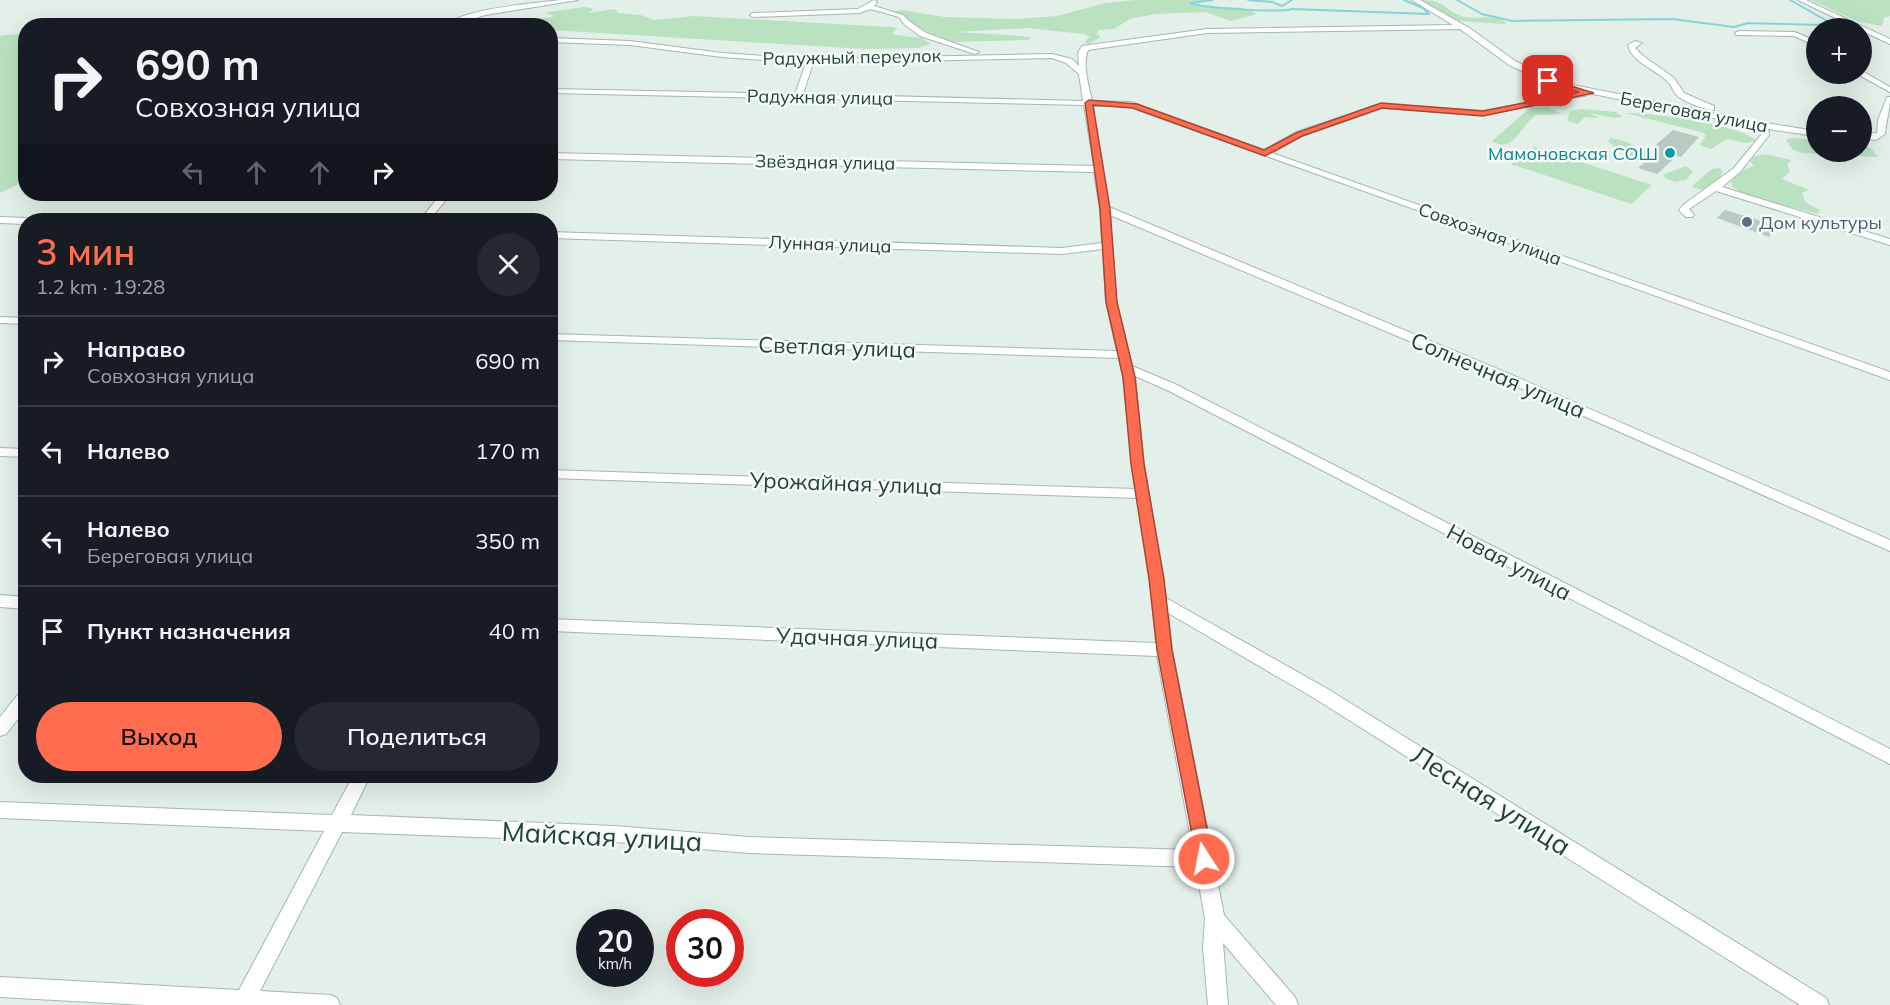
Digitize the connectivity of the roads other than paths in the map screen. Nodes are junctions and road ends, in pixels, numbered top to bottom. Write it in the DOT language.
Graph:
graph roads {
  1 [pos="574,0"];
  2 [pos="876,0"];
  3 [pos="1415,0"];
  4 [pos="1801,0"];
  5 [pos="870,7"];
  6 [pos="753,15"];
  7 [pos="463,18"];
  8 [pos="1838,18"];
  9 [pos="1461,27"];
  10 [pos="1739,33"];
  11 [pos="1872,33"];
  12 [pos="1806,39"];
  13 [pos="558,40"];
  14 [pos="1638,42"];
  15 [pos="1890,42"];
  16 [pos="1084,48"];
  17 [pos="1075,49"];
  18 [pos="1066,50"];
  19 [pos="1031,55"];
  20 [pos="994,56"];
  21 [pos="810,61"];
  22 [pos="1083,73"];
  23 [pos="1872,79"];
  24 [pos="1890,90"];
  25 [pos="558,92"];
  26 [pos="1590,93"];
  27 [pos="798,97"];
  28 [pos="1890,99"];
  29 [pos="1089,103"];
  30 [pos="1759,125"];
  31 [pos="1806,132"];
  32 [pos="1872,137"];
  33 [pos="1876,137"];
  34 [pos="1886,144"];
  35 [pos="1265,153"];
  36 [pos="558,156"];
  37 [pos="1100,169"];
  38 [pos="1715,188"];
  39 [pos="440,201"];
  40 [pos="1105,209"];
  41 [pos="430,213"];
  42 [pos="1689,215"];
  43 [pos="0,220"];
  44 [pos="1128,220"];
  45 [pos="18,221"];
  46 [pos="1107,229"];
  47 [pos="558,235"];
  48 [pos="1890,242"];
  49 [pos="1108,245"];
  50 [pos="0,320"];
  51 [pos="18,321"];
  52 [pos="558,337"];
  53 [pos="1125,362"];
  54 [pos="1890,376"];
  55 [pos="0,452"];
  56 [pos="18,453"];
  57 [pos="558,474"];
  58 [pos="1142,494"];
  59 [pos="1890,546"];
  60 [pos="0,601"];
  61 [pos="1160,601"];
  62 [pos="18,602"];
  63 [pos="558,625"];
  64 [pos="1164,650"];
  65 [pos="18,707"];
  66 [pos="0,729"];
  67 [pos="1890,757"];
  68 [pos="358,783"];
  69 [pos="0,810"];
  70 [pos="337,824"];
  71 [pos="1204,859"];
  72 [pos="1215,919"];
  73 [pos="0,987"];
  74 [pos="245,1000"];
  75 [pos="330,1005"];
  76 [pos="1218,1005"];
  77 [pos="1288,1005"];
  78 [pos="1819,1005"];
  1 -- 7 [label="street"];
  2 -- 5 [label="street"];
  3 -- 9 [label="street, Береговая улица"];
  4 -- 8 [label="street"];
  5 -- 6 [label="street"];
  5 -- 20 [label="street"];
  9 -- 16 [label="street"];
  9 -- 26 [label="street, Береговая улица"];
  10 -- 12 [label="street"];
  11 -- 15 [label="street"];
  13 -- 21 [label="street, Радужный переулок"];
  14 -- 30 [label="street"];
  16 -- 17 [label="street"];
  16 -- 22 [label="street"];
  18 -- 19 [label="street"];
  19 -- 20 [label="street, Радужный переулок"];
  19 -- 22 [label="street, Радужный переулок"];
  20 -- 21 [label="street, Радужный переулок"];
  21 -- 27 [label="street"];
  22 -- 29 [label="street"];
  23 -- 24 [label="street"];
  25 -- 27 [label="street, Радужная улица"];
  26 -- 30 [label="street, Береговая улица"];
  26 -- 35 [label="street"];
  27 -- 29 [label="street, Радужная улица"];
  28 -- 33 [label="street"];
  29 -- 35 [label="street, Совхозная улица"];
  29 -- 37 [label="street"];
  30 -- 31 [label="street, Береговая улица"];
  30 -- 38 [label="street"];
  32 -- 33 [label="street"];
  33 -- 34 [label="street"];
  35 -- 54 [label="street, Совхозная улица"];
  36 -- 37 [label="street, Звёздная улица"];
  37 -- 40 [label="street"];
  38 -- 42 [label="street"];
  38 -- 48 [label="street"];
  39 -- 41 [label="street"];
  40 -- 44 [label="street, Солнечная улица"];
  40 -- 46 [label="street"];
  43 -- 45 [label="street"];
  44 -- 46 [label="street"];
  44 -- 59 [label="street, Солнечная улица"];
  46 -- 49 [label="street"];
  47 -- 49 [label="street, Лунная улица"];
  49 -- 53 [label="street"];
  50 -- 51 [label="street"];
  52 -- 53 [label="street, Светлая улица"];
  53 -- 58 [label="street"];
  53 -- 67 [label="street, Новая улица"];
  55 -- 56 [label="street"];
  57 -- 58 [label="street, Урожайная улица"];
  58 -- 61 [label="street"];
  60 -- 62 [label="street"];
  61 -- 64 [label="street"];
  61 -- 78 [label="street, Лесная улица"];
  63 -- 64 [label="street, Удачная улица"];
  64 -- 71 [label="street"];
  65 -- 66 [label="street"];
  68 -- 70 [label="street"];
  69 -- 70 [label="street, Майская улица"];
  70 -- 71 [label="street, Майская улица"];
  70 -- 74 [label="street"];
  71 -- 72 [label="street"];
  72 -- 76 [label="street"];
  72 -- 77 [label="street"];
  73 -- 74 [label="street"];
  74 -- 75 [label="street"];
}
